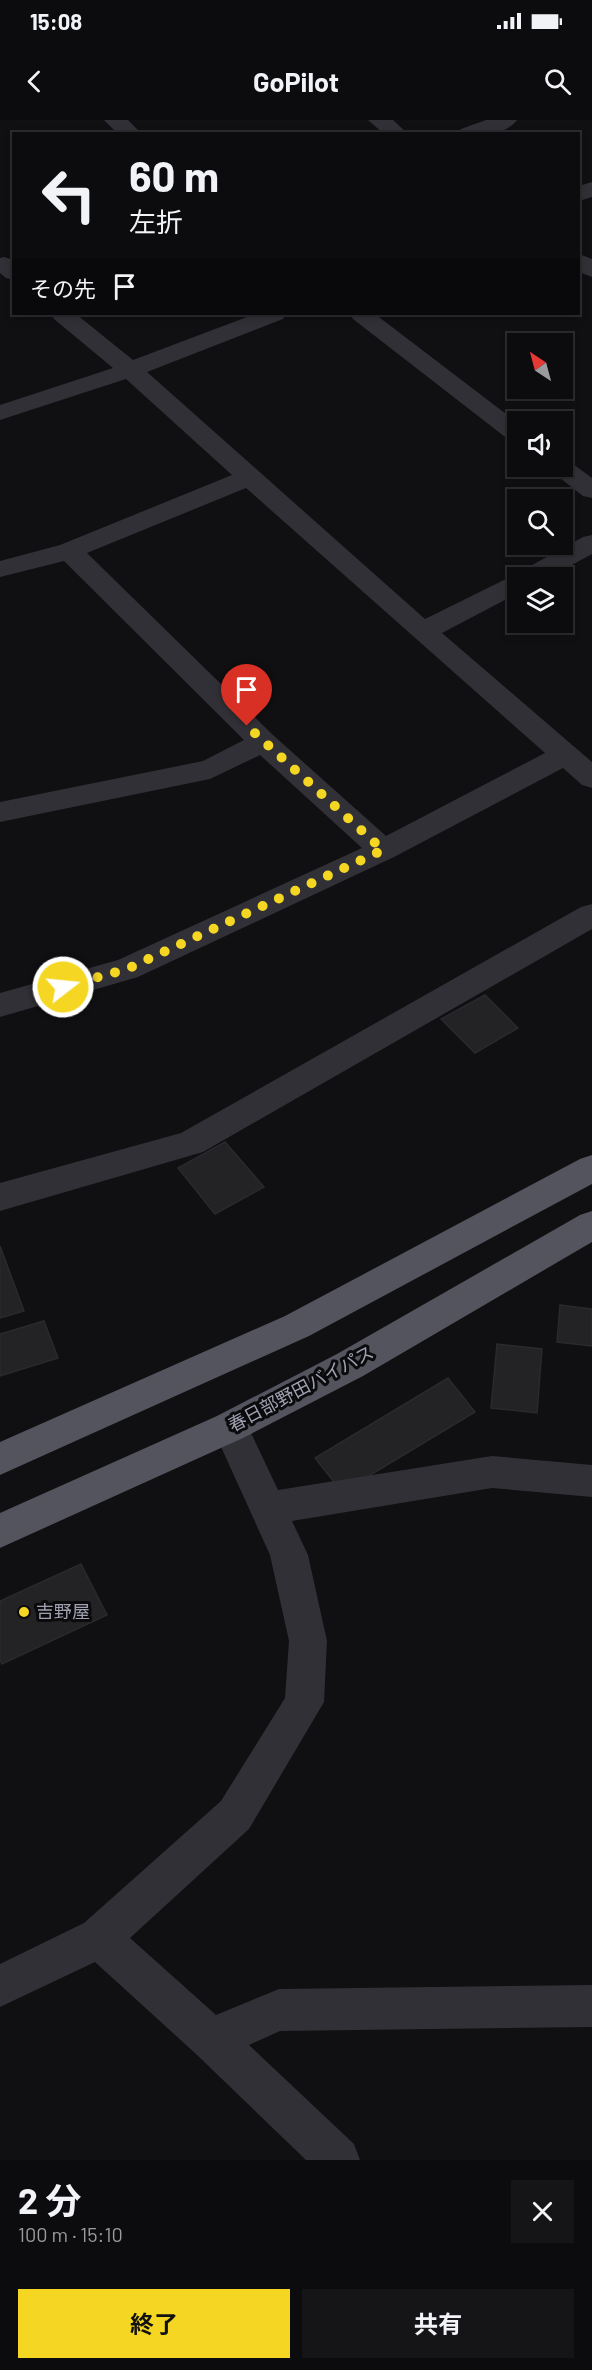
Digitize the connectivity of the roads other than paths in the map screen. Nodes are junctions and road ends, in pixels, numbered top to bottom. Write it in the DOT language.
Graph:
graph roads {
  1 [pos="115,120"];
  2 [pos="379,120"];
  3 [pos="506,120"];
  4 [pos="130,132"];
  5 [pos="396,132"];
  6 [pos="474,132"];
  7 [pos="63,315"];
  8 [pos="272,315"];
  9 [pos="362,315"];
  10 [pos="130,370"];
  11 [pos="0,412"];
  12 [pos="507,427"];
  13 [pos="573,476"];
  14 [pos="250,477"];
  15 [pos="592,490"];
  16 [pos="592,543"];
  17 [pos="69,551"];
  18 [pos="547,567"];
  19 [pos="0,569"];
  20 [pos="507,588"];
  21 [pos="423,632"];
  22 [pos="263,742"];
  23 [pos="565,754"];
  24 [pos="592,778"];
  25 [pos="0,812"];
  26 [pos="383,850"];
  27 [pos="592,915"];
  28 [pos="0,1005"];
  29 [pos="592,1168"];
  30 [pos="0,1197"];
  31 [pos="592,1225"];
  32 [pos="230,1427"];
  33 [pos="0,1459"];
  34 [pos="592,1481"];
  35 [pos="268,1508"];
  36 [pos="0,1531"];
  37 [pos="99,1938"];
  38 [pos="0,1986"];
  39 [pos="592,2006"];
  40 [pos="211,2039"];
  41 [pos="338,2160"];
  1 -- 4 [label="street"];
  2 -- 5 [label="street"];
  3 -- 6 [label="street"];
  7 -- 10 [label="street"];
  8 -- 10 [label="street"];
  9 -- 12 [label="street"];
  10 -- 11 [label="street"];
  10 -- 14 [label="street"];
  13 -- 15 [label="street"];
  14 -- 17 [label="street"];
  14 -- 21 [label="street"];
  16 -- 18 [label="street"];
  17 -- 19 [label="street"];
  17 -- 22 [label="street"];
  20 -- 21 [label="street"];
  21 -- 23 [label="street"];
  22 -- 25 [label="street"];
  22 -- 26 [label="street"];
  23 -- 24 [label="street"];
  23 -- 26 [label="street"];
  26 -- 28 [label="street"];
  27 -- 30 [label="street"];
  29 -- 33 [label="highway"];
  31 -- 32 [label="highway, 春日部野田バイパス"];
  32 -- 35 [label="street"];
  32 -- 36 [label="highway, 春日部野田バイパス"];
  34 -- 35 [label="street"];
  35 -- 37 [label="street"];
  37 -- 38 [label="street"];
  37 -- 40 [label="street"];
  39 -- 40 [label="street"];
  40 -- 41 [label="street"];
}
